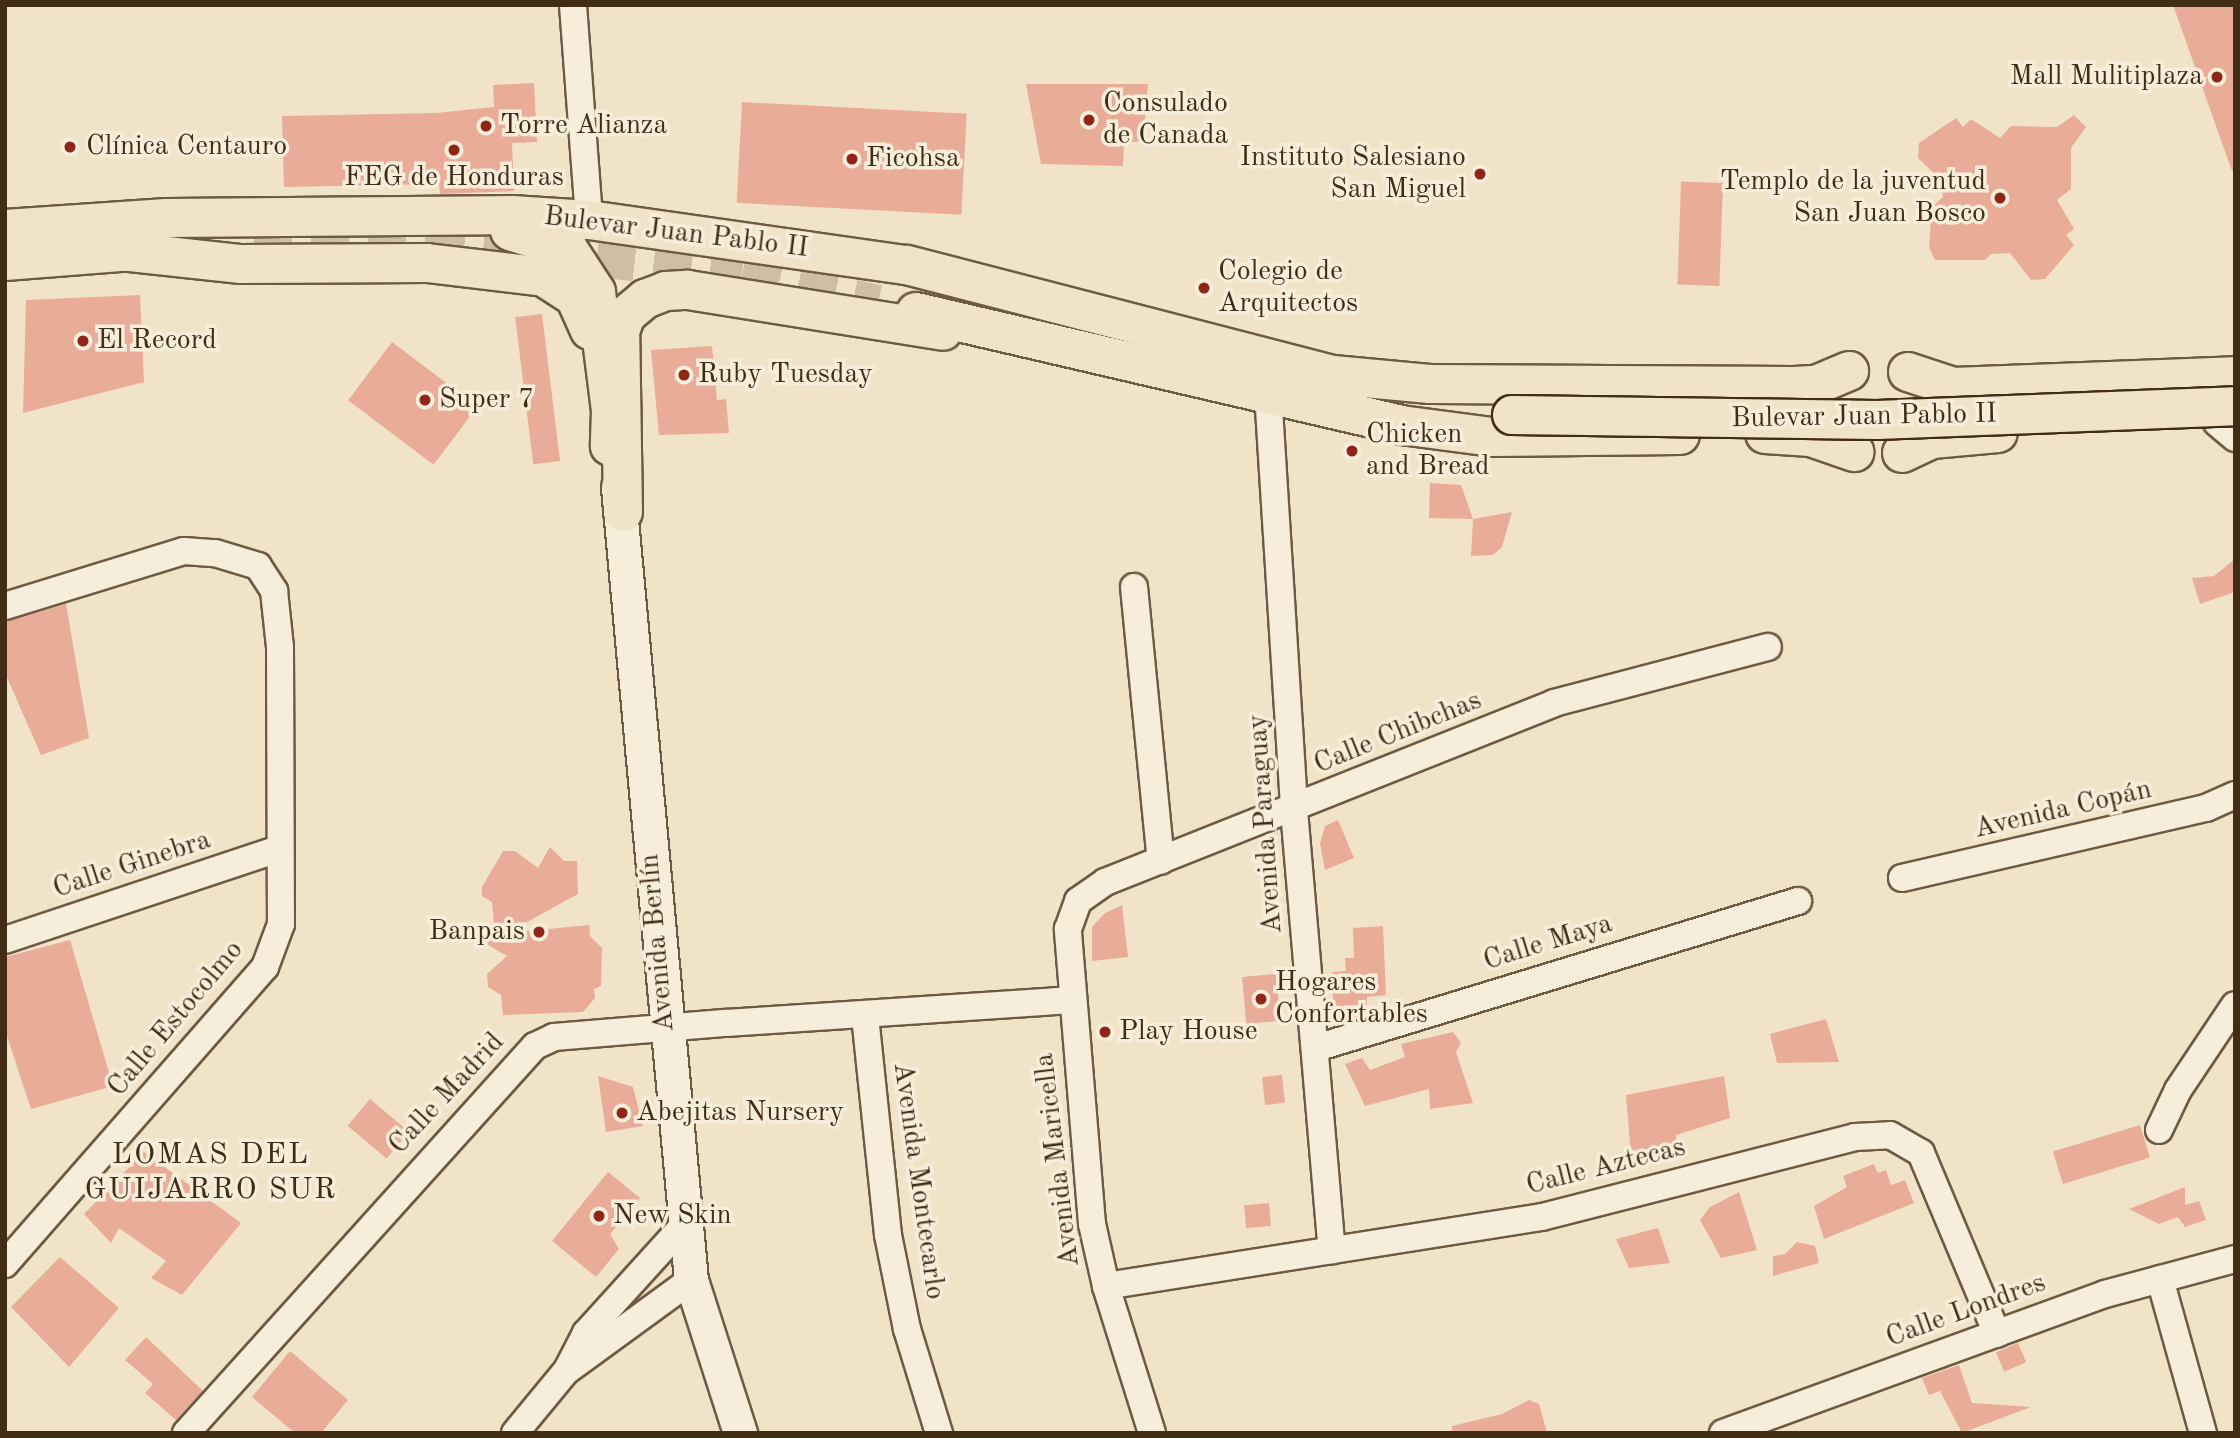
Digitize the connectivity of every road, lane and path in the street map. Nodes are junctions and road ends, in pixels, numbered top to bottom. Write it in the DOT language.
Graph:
graph roads {
  1 [pos="573,5"];
  2 [pos="589,220"];
  3 [pos="9,239"];
  4 [pos="244,247"];
  5 [pos="121,251"];
  6 [pos="916,312"];
  7 [pos="1002,330"];
  8 [pos="1849,371"];
  9 [pos="1908,372"];
  10 [pos="2235,376"];
  11 [pos="1336,392"];
  12 [pos="1268,393"];
  13 [pos="2230,422"];
  14 [pos="610,446"];
  15 [pos="1854,452"];
  16 [pos="1902,453"];
  17 [pos="623,512"];
  18 [pos="1134,587"];
  19 [pos="5,606"];
  20 [pos="1768,648"];
  21 [pos="2235,795"];
  22 [pos="1294,810"];
  23 [pos="279,849"];
  24 [pos="1161,861"];
  25 [pos="1902,878"];
  26 [pos="1798,901"];
  27 [pos="5,940"];
  28 [pos="1072,1000"];
  29 [pos="2235,1005"];
  30 [pos="865,1016"];
  31 [pos="666,1028"];
  32 [pos="1317,1048"];
  33 [pos="2159,1130"];
  34 [pos="685,1224"];
  35 [pos="1332,1250"];
  36 [pos="2235,1259"];
  37 [pos="5,1264"];
  38 [pos="2160,1279"];
  39 [pos="691,1280"];
  40 [pos="1106,1286"];
  41 [pos="1997,1334"];
  42 [pos="567,1370"];
  43 [pos="186,1433"];
  44 [pos="515,1433"];
  45 [pos="740,1433"];
  46 [pos="939,1433"];
  47 [pos="1152,1433"];
  48 [pos="1723,1433"];
  49 [pos="2203,1433"];
  1 -- 2 [label="street"];
  2 -- 3 [label="main road, Bulevar Juan Pablo II"];
  2 -- 11 [label="main road, Bulevar Juan Pablo II"];
  3 -- 5 [label="main road"];
  3 -- 14 [label="main road"];
  4 -- 5 [label="main road"];
  5 -- 14 [label="main road"];
  6 -- 7 [label="main road, Bulevar Juan Pablo II"];
  7 -- 12 [label="main road, Bulevar Juan Pablo II"];
  7 -- 17 [label="main road"];
  8 -- 9 [label="main road"];
  8 -- 11 [label="main road, Bulevar Juan Pablo II"];
  8 -- 15 [label="main road"];
  9 -- 10 [label="main road, Bulevar Juan Pablo II"];
  9 -- 16 [label="main road"];
  11 -- 12 [label="main road, Bulevar Juan Pablo II"];
  11 -- 13 [label="main road, Bulevar Juan Pablo II, bridge"];
  11 -- 15 [label="main road, Bulevar Juan Pablo II"];
  12 -- 22 [label="street, Avenida Paraguay"];
  13 -- 16 [label="main road, Bulevar Juan Pablo II"];
  14 -- 17 [label="street, Avenida Berlín"];
  15 -- 16 [label="main road"];
  17 -- 31 [label="street, Avenida Berlín"];
  18 -- 24 [label="street"];
  19 -- 23 [label="street, Calle Estocolmo"];
  20 -- 22 [label="street, Calle Chibchas"];
  21 -- 25 [label="street, Avenida Copán"];
  22 -- 24 [label="street, Calle Chibchas"];
  22 -- 32 [label="street, Avenida Paraguay"];
  23 -- 27 [label="street, Calle Ginebra"];
  23 -- 37 [label="street, Calle Estocolmo"];
  24 -- 28 [label="street, Calle Chibchas"];
  26 -- 32 [label="street, Calle Maya"];
  28 -- 30 [label="street, Calle Madrid"];
  28 -- 40 [label="street, Avenida Maricella"];
  29 -- 33 [label="street"];
  30 -- 31 [label="street, Calle Madrid"];
  30 -- 46 [label="street, Avenida Montecarlo"];
  31 -- 34 [label="street, Avenida Berlín"];
  31 -- 43 [label="street, Calle Madrid"];
  32 -- 35 [label="street, Avenida Paraguay"];
  34 -- 39 [label="street, Avenida Berlín"];
  34 -- 42 [label="street"];
  35 -- 40 [label="street, Calle Aztecas"];
  35 -- 41 [label="street, Calle Aztecas"];
  36 -- 38 [label="street, Calle Londres"];
  38 -- 41 [label="street, Calle Londres"];
  38 -- 49 [label="street"];
  39 -- 42 [label="street"];
  39 -- 45 [label="street, Avenida Berlín"];
  40 -- 47 [label="street, Avenida Maricella"];
  41 -- 48 [label="street, Calle Londres"];
  42 -- 44 [label="street"];
}
